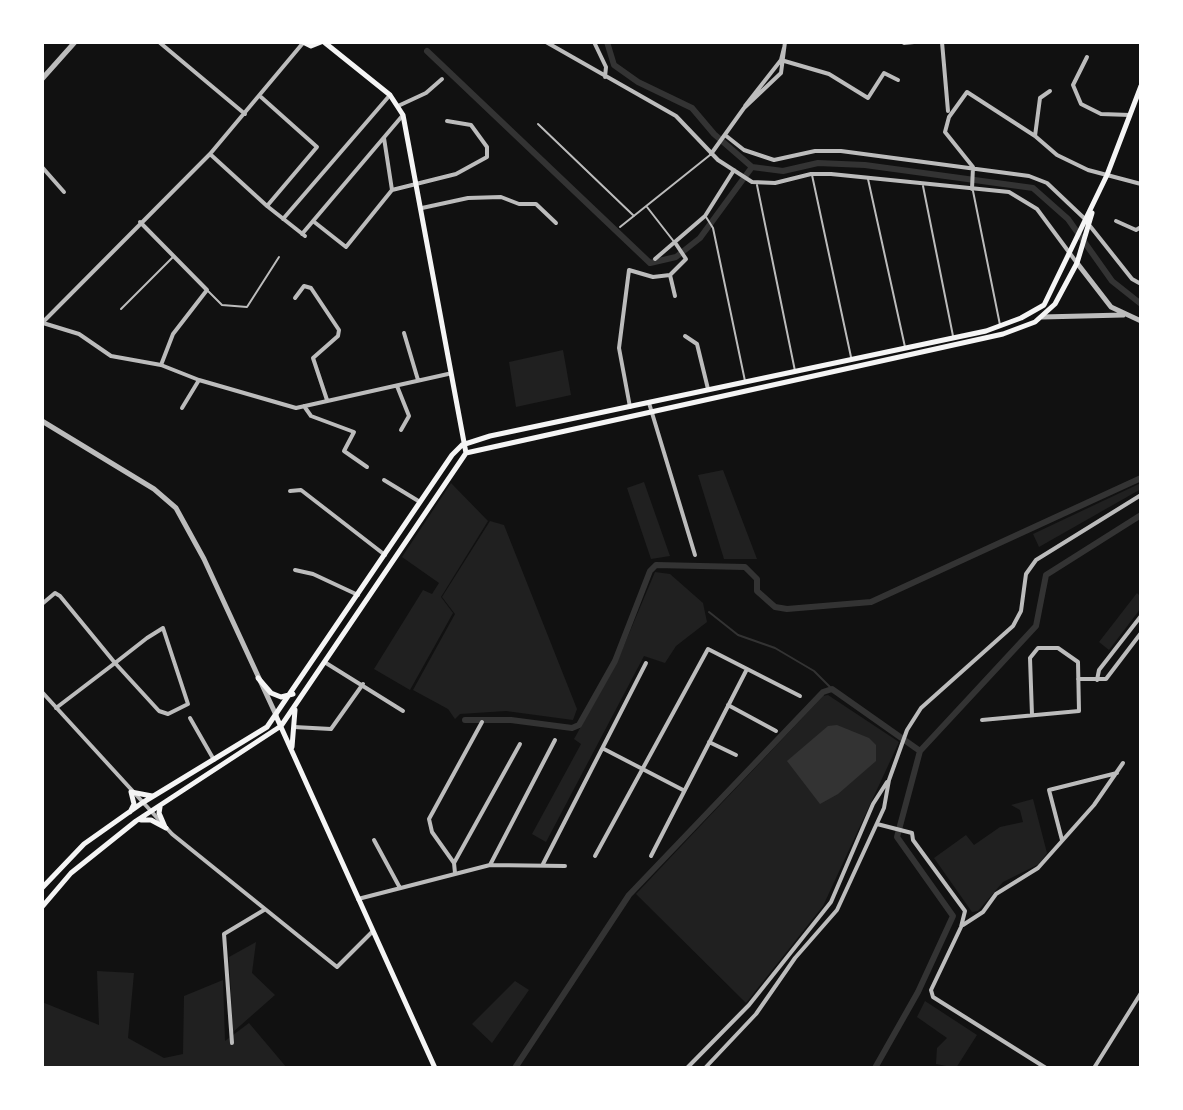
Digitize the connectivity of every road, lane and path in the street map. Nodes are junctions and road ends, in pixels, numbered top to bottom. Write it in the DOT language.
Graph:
graph roads {
  1 [pos="75,42"];
  2 [pos="159,42"];
  3 [pos="303,42"];
  4 [pos="323,42"];
  5 [pos="546,42"];
  6 [pos="594,42"];
  7 [pos="785,42"];
  8 [pos="914,42"];
  9 [pos="942,42"];
  10 [pos="904,43"];
  11 [pos="1087,57"];
  12 [pos="783,62"];
  13 [pos="605,77"];
  14 [pos="42,79"];
  15 [pos="442,79"];
  16 [pos="898,80"];
  17 [pos="1141,86"];
  18 [pos="1050,91"];
  19 [pos="390,95"];
  20 [pos="260,96"];
  21 [pos="398,106"];
  22 [pos="744,108"];
  23 [pos="948,111"];
  24 [pos="245,114"];
  25 [pos="403,115"];
  26 [pos="1130,115"];
  27 [pos="447,121"];
  28 [pos="538,124"];
  29 [pos="725,135"];
  30 [pos="1035,136"];
  31 [pos="384,138"];
  32 [pos="210,154"];
  33 [pos="711,154"];
  34 [pos="42,167"];
  35 [pos="973,167"];
  36 [pos="734,170"];
  37 [pos="811,174"];
  38 [pos="1107,175"];
  39 [pos="868,177"];
  40 [pos="757,183"];
  41 [pos="923,184"];
  42 [pos="1141,184"];
  43 [pos="417,185"];
  44 [pos="972,189"];
  45 [pos="392,190"];
  46 [pos="64,192"];
  47 [pos="267,206"];
  48 [pos="646,206"];
  49 [pos="422,208"];
  50 [pos="1092,208"];
  51 [pos="634,216"];
  52 [pos="705,216"];
  53 [pos="283,219"];
  54 [pos="313,221"];
  55 [pos="1116,221"];
  56 [pos="140,222"];
  57 [pos="1084,222"];
  58 [pos="556,223"];
  59 [pos="620,227"];
  60 [pos="1141,227"];
  61 [pos="1090,228"];
  62 [pos="677,246"];
  63 [pos="1070,254"];
  64 [pos="174,256"];
  65 [pos="279,257"];
  66 [pos="655,259"];
  67 [pos="1077,263"];
  68 [pos="670,275"];
  69 [pos="1141,284"];
  70 [pos="207,290"];
  71 [pos="675,296"];
  72 [pos="295,298"];
  73 [pos="121,309"];
  74 [pos="1124,315"];
  75 [pos="1042,317"];
  76 [pos="1141,321"];
  77 [pos="42,323"];
  78 [pos="1000,327"];
  79 [pos="404,333"];
  80 [pos="685,336"];
  81 [pos="953,337"];
  82 [pos="905,347"];
  83 [pos="851,358"];
  84 [pos="161,365"];
  85 [pos="795,372"];
  86 [pos="448,374"];
  87 [pos="199,380"];
  88 [pos="418,381"];
  89 [pos="745,382"];
  90 [pos="397,386"];
  91 [pos="709,390"];
  92 [pos="327,400"];
  93 [pos="649,403"];
  94 [pos="304,406"];
  95 [pos="630,407"];
  96 [pos="182,408"];
  97 [pos="652,412"];
  98 [pos="42,421"];
  99 [pos="401,430"];
  100 [pos="462,445"];
  101 [pos="466,453"];
  102 [pos="367,467"];
  103 [pos="384,480"];
  104 [pos="290,491"];
  105 [pos="1141,495"];
  106 [pos="420,502"];
  107 [pos="385,555"];
  108 [pos="695,555"];
  109 [pos="295,570"];
  110 [pos="358,595"];
  111 [pos="42,604"];
  112 [pos="1141,616"];
  113 [pos="1141,633"];
  114 [pos="1112,652"];
  115 [pos="1121,659"];
  116 [pos="115,663"];
  117 [pos="326,663"];
  118 [pos="646,663"];
  119 [pos="747,669"];
  120 [pos="258,678"];
  121 [pos="1078,679"];
  122 [pos="1097,680"];
  123 [pos="363,684"];
  124 [pos="42,692"];
  125 [pos="293,694"];
  126 [pos="800,696"];
  127 [pos="296,705"];
  128 [pos="728,705"];
  129 [pos="56,708"];
  130 [pos="403,711"];
  131 [pos="1032,715"];
  132 [pos="276,716"];
  133 [pos="190,718"];
  134 [pos="982,720"];
  135 [pos="482,722"];
  136 [pos="281,726"];
  137 [pos="291,727"];
  138 [pos="776,731"];
  139 [pos="555,740"];
  140 [pos="709,742"];
  141 [pos="520,744"];
  142 [pos="604,749"];
  143 [pos="292,750"];
  144 [pos="736,755"];
  145 [pos="214,760"];
  146 [pos="1123,763"];
  147 [pos="641,767"];
  148 [pos="1117,773"];
  149 [pos="889,780"];
  150 [pos="683,790"];
  151 [pos="131,792"];
  152 [pos="157,794"];
  153 [pos="142,803"];
  154 [pos="163,803"];
  155 [pos="150,811"];
  156 [pos="130,812"];
  157 [pos="136,821"];
  158 [pos="877,824"];
  159 [pos="166,828"];
  160 [pos="374,840"];
  161 [pos="1062,840"];
  162 [pos="595,856"];
  163 [pos="651,856"];
  164 [pos="454,863"];
  165 [pos="543,864"];
  166 [pos="490,865"];
  167 [pos="565,866"];
  168 [pos="455,873"];
  169 [pos="42,888"];
  170 [pos="400,888"];
  171 [pos="358,899"];
  172 [pos="42,907"];
  173 [pos="264,910"];
  174 [pos="961,927"];
  175 [pos="372,932"];
  176 [pos="769,979"];
  177 [pos="777,986"];
  178 [pos="1141,993"];
  179 [pos="232,1043"];
  180 [pos="435,1068"];
  181 [pos="687,1068"];
  182 [pos="705,1068"];
  183 [pos="1046,1068"];
  184 [pos="1094,1068"];
  1 -- 14 [label="street"];
  2 -- 24 [label="street"];
  3 -- 4 [label="main road"];
  3 -- 20 [label="street"];
  4 -- 19 [label="main road"];
  5 -- 13 [label="street"];
  6 -- 13 [label="street"];
  7 -- 12 [label="street"];
  8 -- 10 [label="street"];
  9 -- 23 [label="street"];
  11 -- 26 [label="street"];
  12 -- 16 [label="street"];
  12 -- 22 [label="street"];
  12 -- 22 [label="street"];
  13 -- 33 [label="street"];
  15 -- 21 [label="street"];
  17 -- 26 [label="main road"];
  18 -- 30 [label="street"];
  19 -- 21 [label="main road"];
  19 -- 53 [label="street"];
  20 -- 24 [label="street"];
  20 -- 47 [label="street"];
  21 -- 25 [label="main road"];
  22 -- 29 [label="street"];
  24 -- 32 [label="street"];
  25 -- 31 [label="street"];
  25 -- 43 [label="main road"];
  26 -- 38 [label="main road"];
  27 -- 43 [label="street"];
  28 -- 51 [label="lane"];
  29 -- 33 [label="street"];
  29 -- 35 [label="street"];
  30 -- 35 [label="street"];
  30 -- 38 [label="street"];
  31 -- 45 [label="street"];
  31 -- 54 [label="street"];
  32 -- 47 [label="street"];
  32 -- 56 [label="street"];
  33 -- 36 [label="street"];
  33 -- 48 [label="lane"];
  34 -- 46 [label="street"];
  35 -- 44 [label="street"];
  35 -- 57 [label="street"];
  36 -- 40 [label="street"];
  36 -- 52 [label="street"];
  37 -- 39 [label="street"];
  37 -- 40 [label="street"];
  37 -- 83 [label="lane"];
  38 -- 42 [label="street"];
  38 -- 50 [label="main road"];
  39 -- 41 [label="street"];
  39 -- 82 [label="lane"];
  40 -- 85 [label="lane"];
  41 -- 44 [label="street"];
  41 -- 81 [label="lane"];
  43 -- 45 [label="street"];
  43 -- 49 [label="main road"];
  44 -- 63 [label="street"];
  44 -- 78 [label="lane"];
  45 -- 54 [label="street"];
  47 -- 53 [label="street"];
  48 -- 51 [label="lane"];
  48 -- 62 [label="lane"];
  49 -- 58 [label="street"];
  49 -- 86 [label="main road"];
  50 -- 57 [label="main road"];
  50 -- 61 [label="main road"];
  51 -- 59 [label="lane"];
  52 -- 62 [label="street"];
  52 -- 89 [label="lane"];
  53 -- 54 [label="street"];
  55 -- 60 [label="street"];
  56 -- 64 [label="street"];
  56 -- 77 [label="street"];
  57 -- 63 [label="main road"];
  61 -- 67 [label="main road"];
  61 -- 69 [label="street"];
  62 -- 66 [label="street"];
  62 -- 68 [label="street"];
  63 -- 67 [label="street"];
  63 -- 78 [label="main road"];
  64 -- 70 [label="street"];
  64 -- 73 [label="lane"];
  65 -- 70 [label="lane"];
  67 -- 74 [label="street"];
  67 -- 75 [label="main road"];
  68 -- 71 [label="street"];
  68 -- 95 [label="street"];
  70 -- 84 [label="street"];
  72 -- 92 [label="street"];
  74 -- 75 [label="street"];
  74 -- 76 [label="street"];
  75 -- 97 [label="main road"];
  77 -- 84 [label="street"];
  78 -- 81 [label="main road"];
  79 -- 88 [label="street"];
  80 -- 91 [label="street"];
  81 -- 82 [label="main road"];
  82 -- 83 [label="main road"];
  83 -- 85 [label="main road"];
  84 -- 87 [label="street"];
  85 -- 89 [label="main road"];
  86 -- 88 [label="street"];
  86 -- 100 [label="main road"];
  87 -- 94 [label="street"];
  87 -- 96 [label="street"];
  88 -- 90 [label="street"];
  89 -- 91 [label="main road"];
  90 -- 92 [label="street"];
  90 -- 99 [label="street"];
  91 -- 93 [label="main road"];
  92 -- 94 [label="street"];
  93 -- 95 [label="main road"];
  93 -- 97 [label="street"];
  94 -- 102 [label="street"];
  95 -- 100 [label="main road"];
  97 -- 101 [label="main road"];
  97 -- 108 [label="street"];
  98 -- 120 [label="street"];
  100 -- 101 [label="main road"];
  100 -- 106 [label="main road"];
  101 -- 117 [label="main road"];
  103 -- 106 [label="street"];
  104 -- 107 [label="street"];
  105 -- 149 [label="street"];
  106 -- 107 [label="main road"];
  107 -- 110 [label="main road"];
  109 -- 110 [label="street"];
  110 -- 125 [label="main road"];
  111 -- 116 [label="street"];
  112 -- 114 [label="street"];
  113 -- 115 [label="street"];
  114 -- 115 [label="street"];
  114 -- 122 [label="street"];
  115 -- 122 [label="street"];
  116 -- 116 [label="street"];
  116 -- 129 [label="street"];
  117 -- 123 [label="street"];
  117 -- 127 [label="main road"];
  118 -- 142 [label="street"];
  119 -- 126 [label="street"];
  119 -- 128 [label="street"];
  119 -- 147 [label="street"];
  120 -- 125 [label="main road"];
  120 -- 132 [label="street"];
  121 -- 122 [label="street"];
  121 -- 131 [label="street"];
  121 -- 131 [label="street"];
  123 -- 130 [label="street"];
  123 -- 137 [label="street"];
  124 -- 129 [label="street"];
  125 -- 132 [label="main road"];
  127 -- 136 [label="main road"];
  127 -- 137 [label="main road"];
  128 -- 138 [label="street"];
  128 -- 140 [label="street"];
  129 -- 151 [label="street"];
  131 -- 134 [label="street"];
  132 -- 136 [label="main road"];
  132 -- 145 [label="main road"];
  133 -- 145 [label="street"];
  135 -- 164 [label="street"];
  136 -- 143 [label="main road"];
  136 -- 154 [label="main road"];
  137 -- 143 [label="main road"];
  139 -- 166 [label="street"];
  140 -- 144 [label="street"];
  140 -- 150 [label="street"];
  141 -- 164 [label="street"];
  142 -- 147 [label="street"];
  142 -- 165 [label="street"];
  143 -- 171 [label="main road"];
  145 -- 152 [label="main road"];
  146 -- 148 [label="street"];
  147 -- 150 [label="street"];
  147 -- 162 [label="street"];
  148 -- 161 [label="street"];
  148 -- 161 [label="street"];
  149 -- 158 [label="street"];
  149 -- 176 [label="street"];
  150 -- 163 [label="street"];
  151 -- 152 [label="main road"];
  151 -- 153 [label="street"];
  151 -- 156 [label="main road"];
  152 -- 153 [label="main road"];
  153 -- 155 [label="street"];
  153 -- 156 [label="main road"];
  154 -- 155 [label="main road"];
  154 -- 159 [label="main road"];
  155 -- 157 [label="main road"];
  155 -- 159 [label="street"];
  156 -- 169 [label="main road"];
  157 -- 159 [label="main road"];
  157 -- 172 [label="main road"];
  158 -- 174 [label="street"];
  158 -- 177 [label="street"];
  159 -- 173 [label="street"];
  160 -- 170 [label="street"];
  161 -- 174 [label="street"];
  164 -- 168 [label="street"];
  165 -- 166 [label="street"];
  165 -- 167 [label="street"];
  166 -- 168 [label="street"];
  168 -- 170 [label="street"];
  170 -- 171 [label="street"];
  171 -- 175 [label="main road"];
  173 -- 175 [label="street"];
  173 -- 179 [label="street"];
  174 -- 183 [label="street"];
  175 -- 180 [label="main road"];
  176 -- 177 [label="street"];
  176 -- 181 [label="street"];
  177 -- 182 [label="street"];
  178 -- 184 [label="street"];
}
